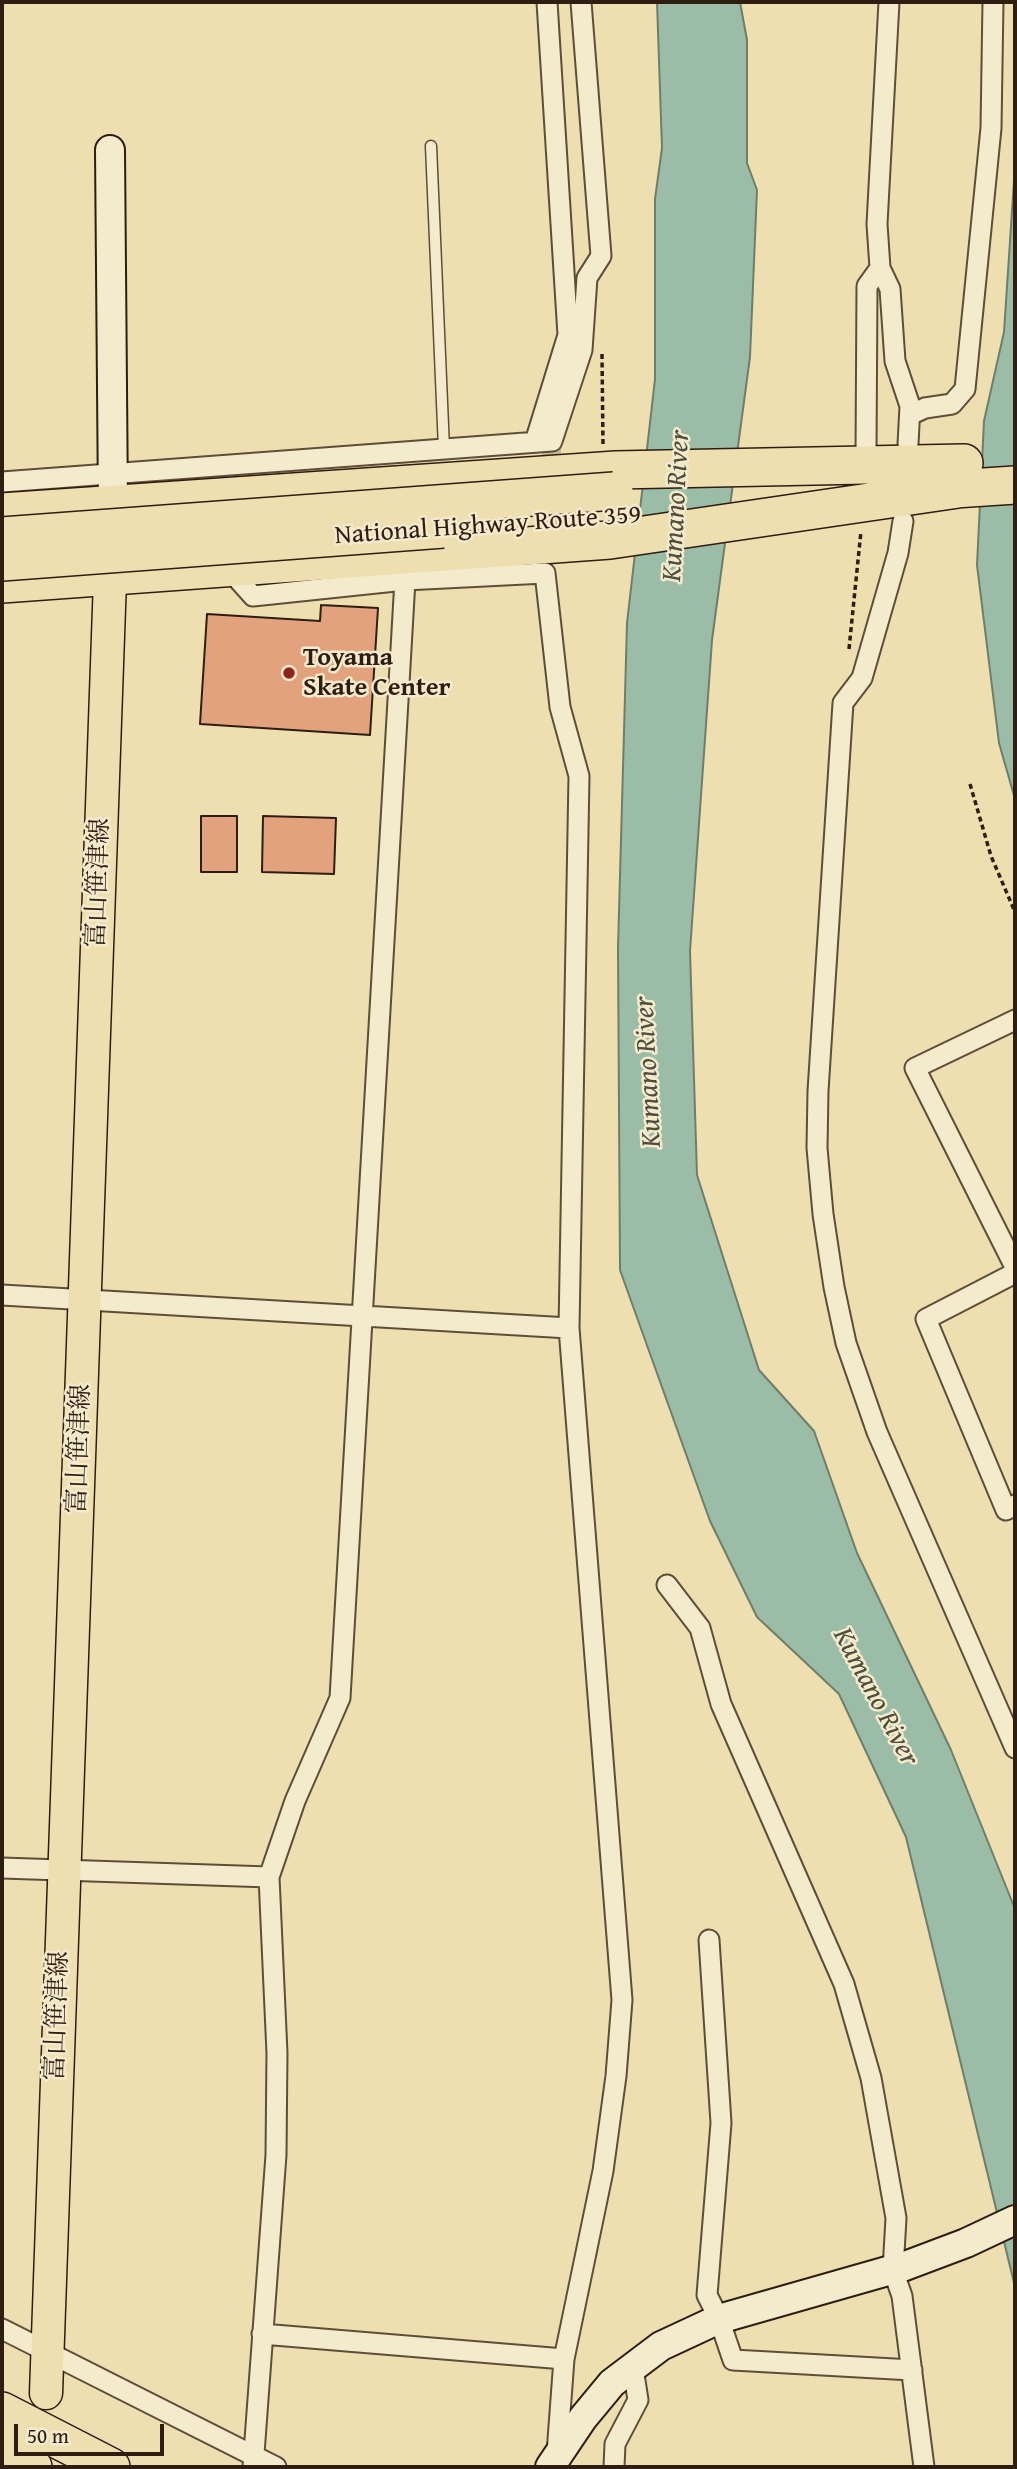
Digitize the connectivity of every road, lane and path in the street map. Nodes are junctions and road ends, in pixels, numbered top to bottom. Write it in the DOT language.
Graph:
graph roads {
  1 [pos="547,2"];
  2 [pos="581,2"];
  3 [pos="888,2"];
  4 [pos="993,2"];
  5 [pos="431,146"];
  6 [pos="110,150"];
  7 [pos="880,268"];
  8 [pos="602,352"];
  9 [pos="910,415"];
  10 [pos="535,442"];
  11 [pos="908,444"];
  12 [pos="444,449"];
  13 [pos="609,459"];
  14 [pos="1015,460"];
  15 [pos="964,476"];
  16 [pos="2,482"];
  17 [pos="1015,485"];
  18 [pos="854,486"];
  19 [pos="113,490"];
  20 [pos="2,512"];
  21 [pos="903,521"];
  22 [pos="2,536"];
  23 [pos="2,562"];
  24 [pos="227,567"];
  25 [pos="110,576"];
  26 [pos="405,580"];
  27 [pos="2,584"];
  28 [pos="849,650"];
  29 [pos="970,784"];
  30 [pos="1015,912"];
  31 [pos="1015,1020"];
  32 [pos="1015,1267"];
  33 [pos="1015,1273"];
  34 [pos="2,1296"];
  35 [pos="85,1301"];
  36 [pos="360,1314"];
  37 [pos="569,1328"];
  38 [pos="1015,1505"];
  39 [pos="667,1585"];
  40 [pos="1015,1748"];
  41 [pos="2,1868"];
  42 [pos="63,1870"];
  43 [pos="269,1877"];
  44 [pos="709,1940"];
  45 [pos="1015,2220"];
  46 [pos="899,2268"];
  47 [pos="719,2319"];
  48 [pos="2,2329"];
  49 [pos="262,2334"];
  50 [pos="47,2352"];
  51 [pos="564,2359"];
  52 [pos="633,2368"];
  53 [pos="912,2370"];
  54 [pos="46,2393"];
  55 [pos="2,2412"];
  56 [pos="2,2451"];
  57 [pos="554,2460"];
  58 [pos="253,2461"];
  59 [pos="33,2467"];
  60 [pos="111,2467"];
  61 [pos="276,2467"];
  62 [pos="614,2467"];
  63 [pos="924,2467"];
  1 -- 10 [label="street"];
  2 -- 10 [label="street"];
  3 -- 7 [label="street"];
  4 -- 9 [label="street"];
  5 -- 12 [label="lane"];
  6 -- 19 [label="street"];
  7 -- 9 [label="street"];
  7 -- 18 [label="street"];
  8 -- 13 [label="path"];
  9 -- 11 [label="street"];
  10 -- 12 [label="street"];
  12 -- 19 [label="street"];
  13 -- 18 [label="highway"];
  13 -- 19 [label="highway"];
  14 -- 15 [label="highway"];
  15 -- 17 [label="highway"];
  15 -- 18 [label="highway"];
  16 -- 19 [label="street"];
  18 -- 22 [label="highway, National Highway Route 359, bridge"];
  18 -- 23 [label="highway, National Highway Route 359, bridge"];
  18 -- 24 [label="highway"];
  18 -- 28 [label="path"];
  19 -- 20 [label="highway"];
  19 -- 25 [label="main road, 富山笹津線"];
  21 -- 40 [label="street"];
  24 -- 25 [label="highway"];
  24 -- 26 [label="street"];
  25 -- 27 [label="highway"];
  25 -- 35 [label="main road, 富山笹津線"];
  26 -- 36 [label="street"];
  26 -- 37 [label="street"];
  29 -- 30 [label="path"];
  31 -- 32 [label="street"];
  33 -- 38 [label="street"];
  34 -- 35 [label="street"];
  35 -- 36 [label="street"];
  35 -- 42 [label="main road, 富山笹津線"];
  36 -- 37 [label="street"];
  36 -- 43 [label="street"];
  37 -- 51 [label="street"];
  39 -- 46 [label="street"];
  41 -- 42 [label="street"];
  42 -- 43 [label="street"];
  42 -- 50 [label="main road, 富山笹津線"];
  43 -- 49 [label="street"];
  44 -- 47 [label="street"];
  45 -- 46 [label="street"];
  46 -- 47 [label="street"];
  46 -- 53 [label="street"];
  47 -- 52 [label="street"];
  47 -- 53 [label="street"];
  48 -- 50 [label="street"];
  49 -- 51 [label="street"];
  49 -- 58 [label="street"];
  50 -- 54 [label="main road, 富山笹津線"];
  50 -- 58 [label="street"];
  51 -- 57 [label="street"];
  52 -- 57 [label="street"];
  52 -- 62 [label="street"];
  53 -- 63 [label="street"];
  55 -- 60 [label="highway"];
  56 -- 59 [label="highway"];
  58 -- 61 [label="street"];
}
